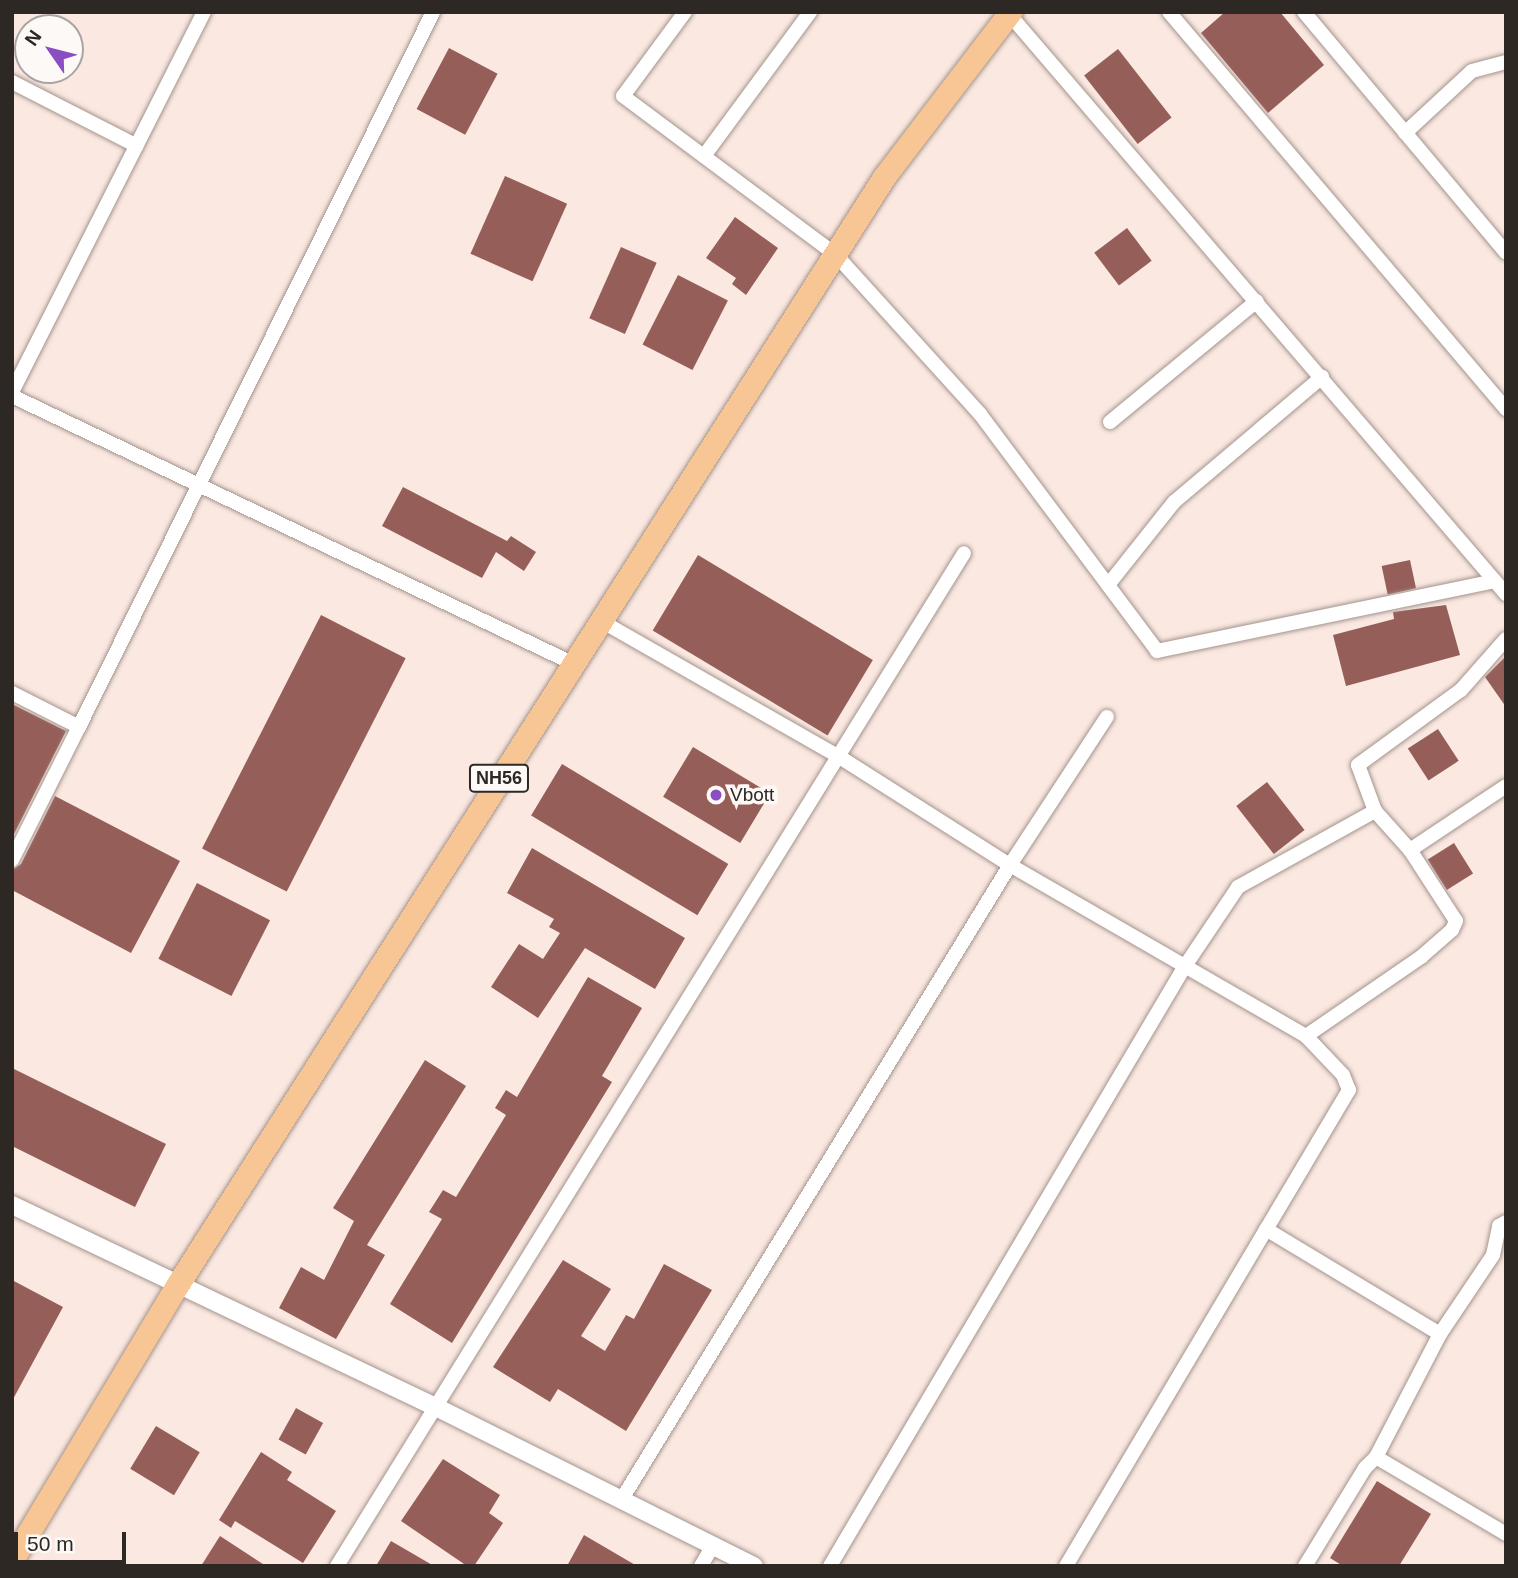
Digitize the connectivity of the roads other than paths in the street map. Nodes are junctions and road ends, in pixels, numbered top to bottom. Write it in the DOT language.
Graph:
graph roads {
  1 [pos="204,12"];
  2 [pos="433,12"];
  3 [pos="685,12"];
  4 [pos="810,12"];
  5 [pos="1169,12"];
  6 [pos="1304,12"];
  7 [pos="1010,13"];
  8 [pos="1506,62"];
  9 [pos="12,82"];
  10 [pos="1405,133"];
  11 [pos="137,146"];
  12 [pos="704,156"];
  13 [pos="1506,253"];
  14 [pos="835,254"];
  15 [pos="1257,301"];
  16 [pos="1322,377"];
  17 [pos="12,394"];
  18 [pos="1506,409"];
  19 [pos="1110,422"];
  20 [pos="197,487"];
  21 [pos="964,553"];
  22 [pos="1495,581"];
  23 [pos="1108,585"];
  24 [pos="1506,594"];
  25 [pos="600,621"];
  26 [pos="1506,639"];
  27 [pos="572,663"];
  28 [pos="12,693"];
  29 [pos="1107,717"];
  30 [pos="79,727"];
  31 [pos="838,756"];
  32 [pos="1506,786"];
  33 [pos="1375,811"];
  34 [pos="1410,850"];
  35 [pos="12,860"];
  36 [pos="1010,864"];
  37 [pos="1185,966"];
  38 [pos="1306,1036"];
  39 [pos="12,1205"];
  40 [pos="1506,1222"];
  41 [pos="1266,1229"];
  42 [pos="178,1284"];
  43 [pos="1440,1334"];
  44 [pos="434,1406"];
  45 [pos="1376,1457"];
  46 [pos="622,1499"];
  47 [pos="1506,1534"];
  48 [pos="713,1545"];
  49 [pos="12,1560"];
  50 [pos="337,1566"];
  51 [pos="701,1566"];
  52 [pos="754,1566"];
  53 [pos="830,1566"];
  54 [pos="1066,1566"];
  55 [pos="1304,1566"];
  1 -- 11 [label="street"];
  2 -- 20 [label="street"];
  3 -- 12 [label="street"];
  4 -- 12 [label="street"];
  5 -- 18 [label="street"];
  6 -- 10 [label="street"];
  7 -- 14 [label="highway, NH56"];
  7 -- 15 [label="street"];
  8 -- 10 [label="street"];
  9 -- 11 [label="street"];
  10 -- 13 [label="street"];
  11 -- 17 [label="street"];
  12 -- 14 [label="street"];
  14 -- 23 [label="street"];
  14 -- 25 [label="highway, NH56"];
  15 -- 16 [label="street"];
  15 -- 19 [label="street"];
  16 -- 22 [label="street"];
  16 -- 23 [label="street"];
  17 -- 20 [label="street"];
  20 -- 27 [label="street"];
  20 -- 30 [label="street"];
  21 -- 31 [label="street"];
  22 -- 23 [label="street"];
  22 -- 24 [label="street"];
  25 -- 27 [label="highway, NH56"];
  25 -- 31 [label="street"];
  26 -- 33 [label="street"];
  27 -- 42 [label="highway, NH56"];
  28 -- 30 [label="street"];
  29 -- 36 [label="street"];
  30 -- 35 [label="street"];
  31 -- 36 [label="street"];
  31 -- 44 [label="street"];
  32 -- 34 [label="street"];
  33 -- 34 [label="street"];
  33 -- 37 [label="street"];
  34 -- 38 [label="street"];
  36 -- 37 [label="street"];
  36 -- 46 [label="street"];
  37 -- 38 [label="street"];
  37 -- 53 [label="street"];
  38 -- 41 [label="street"];
  39 -- 42 [label="street"];
  40 -- 43 [label="street"];
  41 -- 43 [label="street"];
  41 -- 54 [label="street"];
  42 -- 44 [label="street"];
  42 -- 49 [label="highway, NH56"];
  43 -- 45 [label="street"];
  44 -- 46 [label="street"];
  44 -- 50 [label="street"];
  45 -- 47 [label="street"];
  45 -- 55 [label="street"];
  46 -- 48 [label="street"];
  48 -- 51 [label="street"];
  48 -- 52 [label="street"];
}
